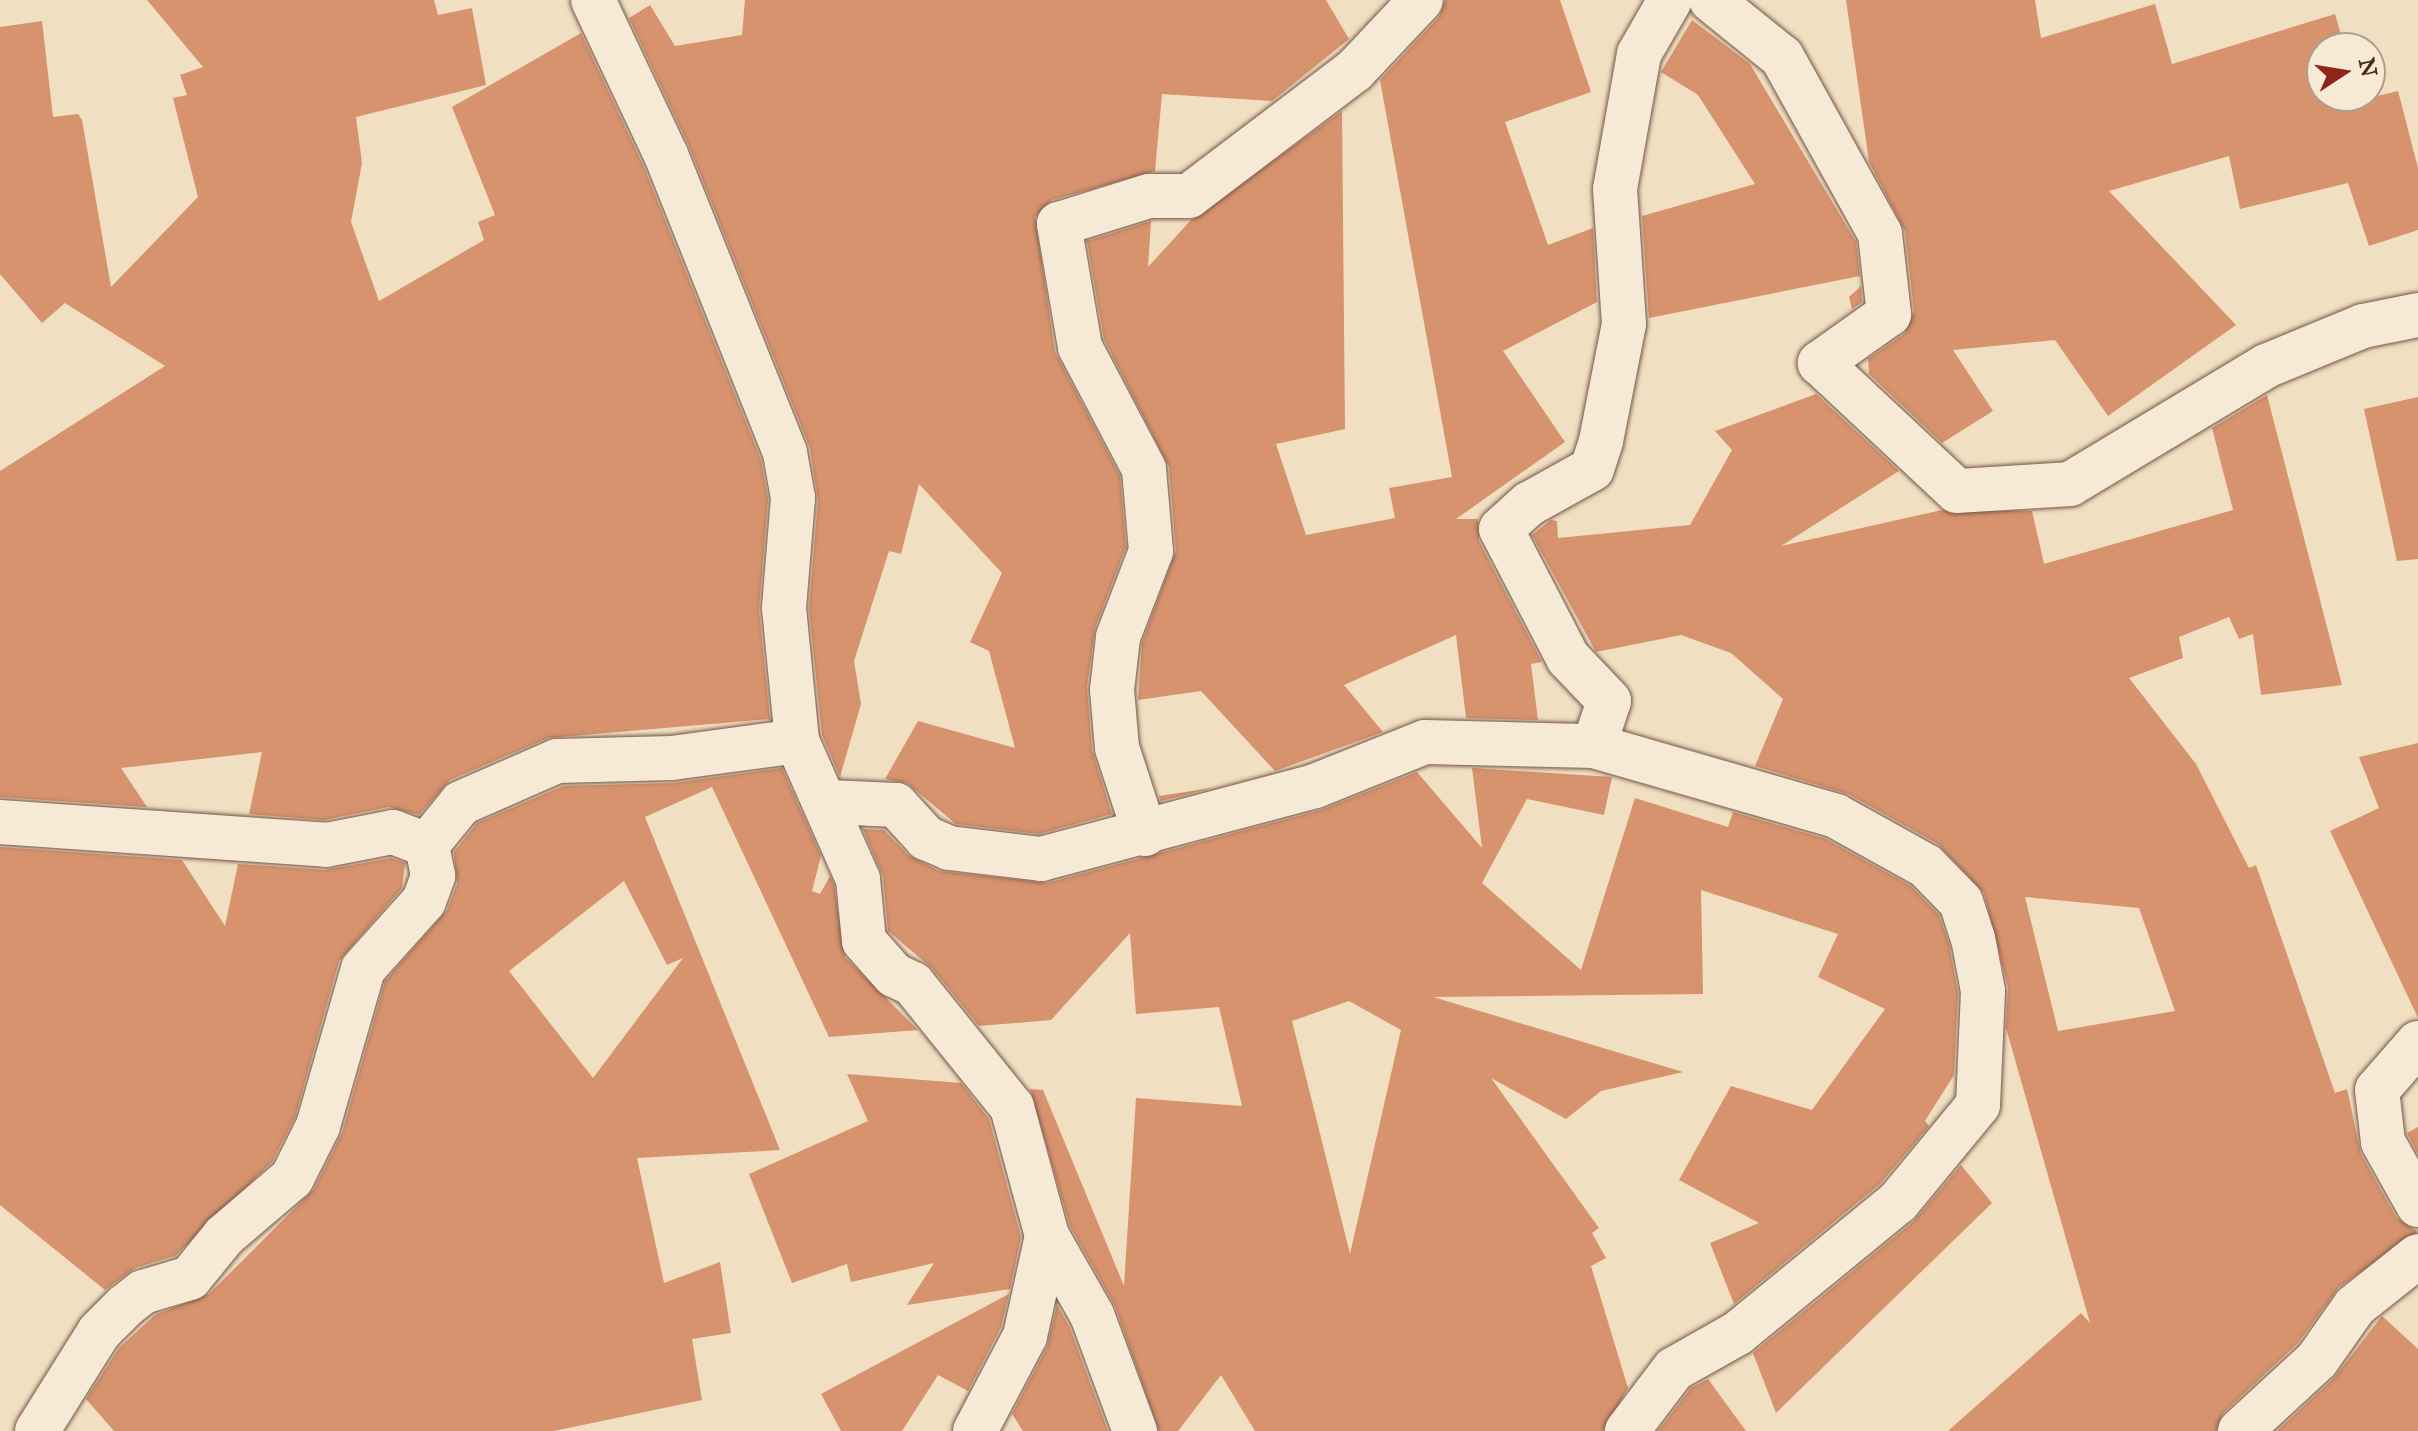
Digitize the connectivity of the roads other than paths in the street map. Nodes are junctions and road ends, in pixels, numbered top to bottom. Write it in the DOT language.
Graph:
graph roads {
  1 [pos="593,0"];
  2 [pos="1421,0"];
  3 [pos="1670,0"];
  4 [pos="1711,0"];
  5 [pos="2418,315"];
  6 [pos="797,741"];
  7 [pos="1594,746"];
  8 [pos="829,802"];
  9 [pos="0,822"];
  10 [pos="1145,834"];
  11 [pos="427,845"];
  12 [pos="2418,1043"];
  13 [pos="2418,1205"];
  14 [pos="1047,1236"];
  15 [pos="2418,1256"];
  16 [pos="37,1431"];
  17 [pos="975,1431"];
  18 [pos="1135,1431"];
  19 [pos="1627,1431"];
  20 [pos="2240,1431"];
  1 -- 6 [label="street"];
  2 -- 10 [label="street"];
  3 -- 7 [label="street"];
  4 -- 5 [label="street"];
  6 -- 8 [label="street"];
  6 -- 11 [label="street"];
  7 -- 10 [label="street"];
  7 -- 19 [label="street"];
  8 -- 10 [label="street"];
  8 -- 14 [label="street"];
  9 -- 11 [label="street"];
  11 -- 16 [label="street"];
  12 -- 13 [label="street"];
  14 -- 17 [label="street"];
  14 -- 18 [label="street"];
  15 -- 20 [label="street"];
}
